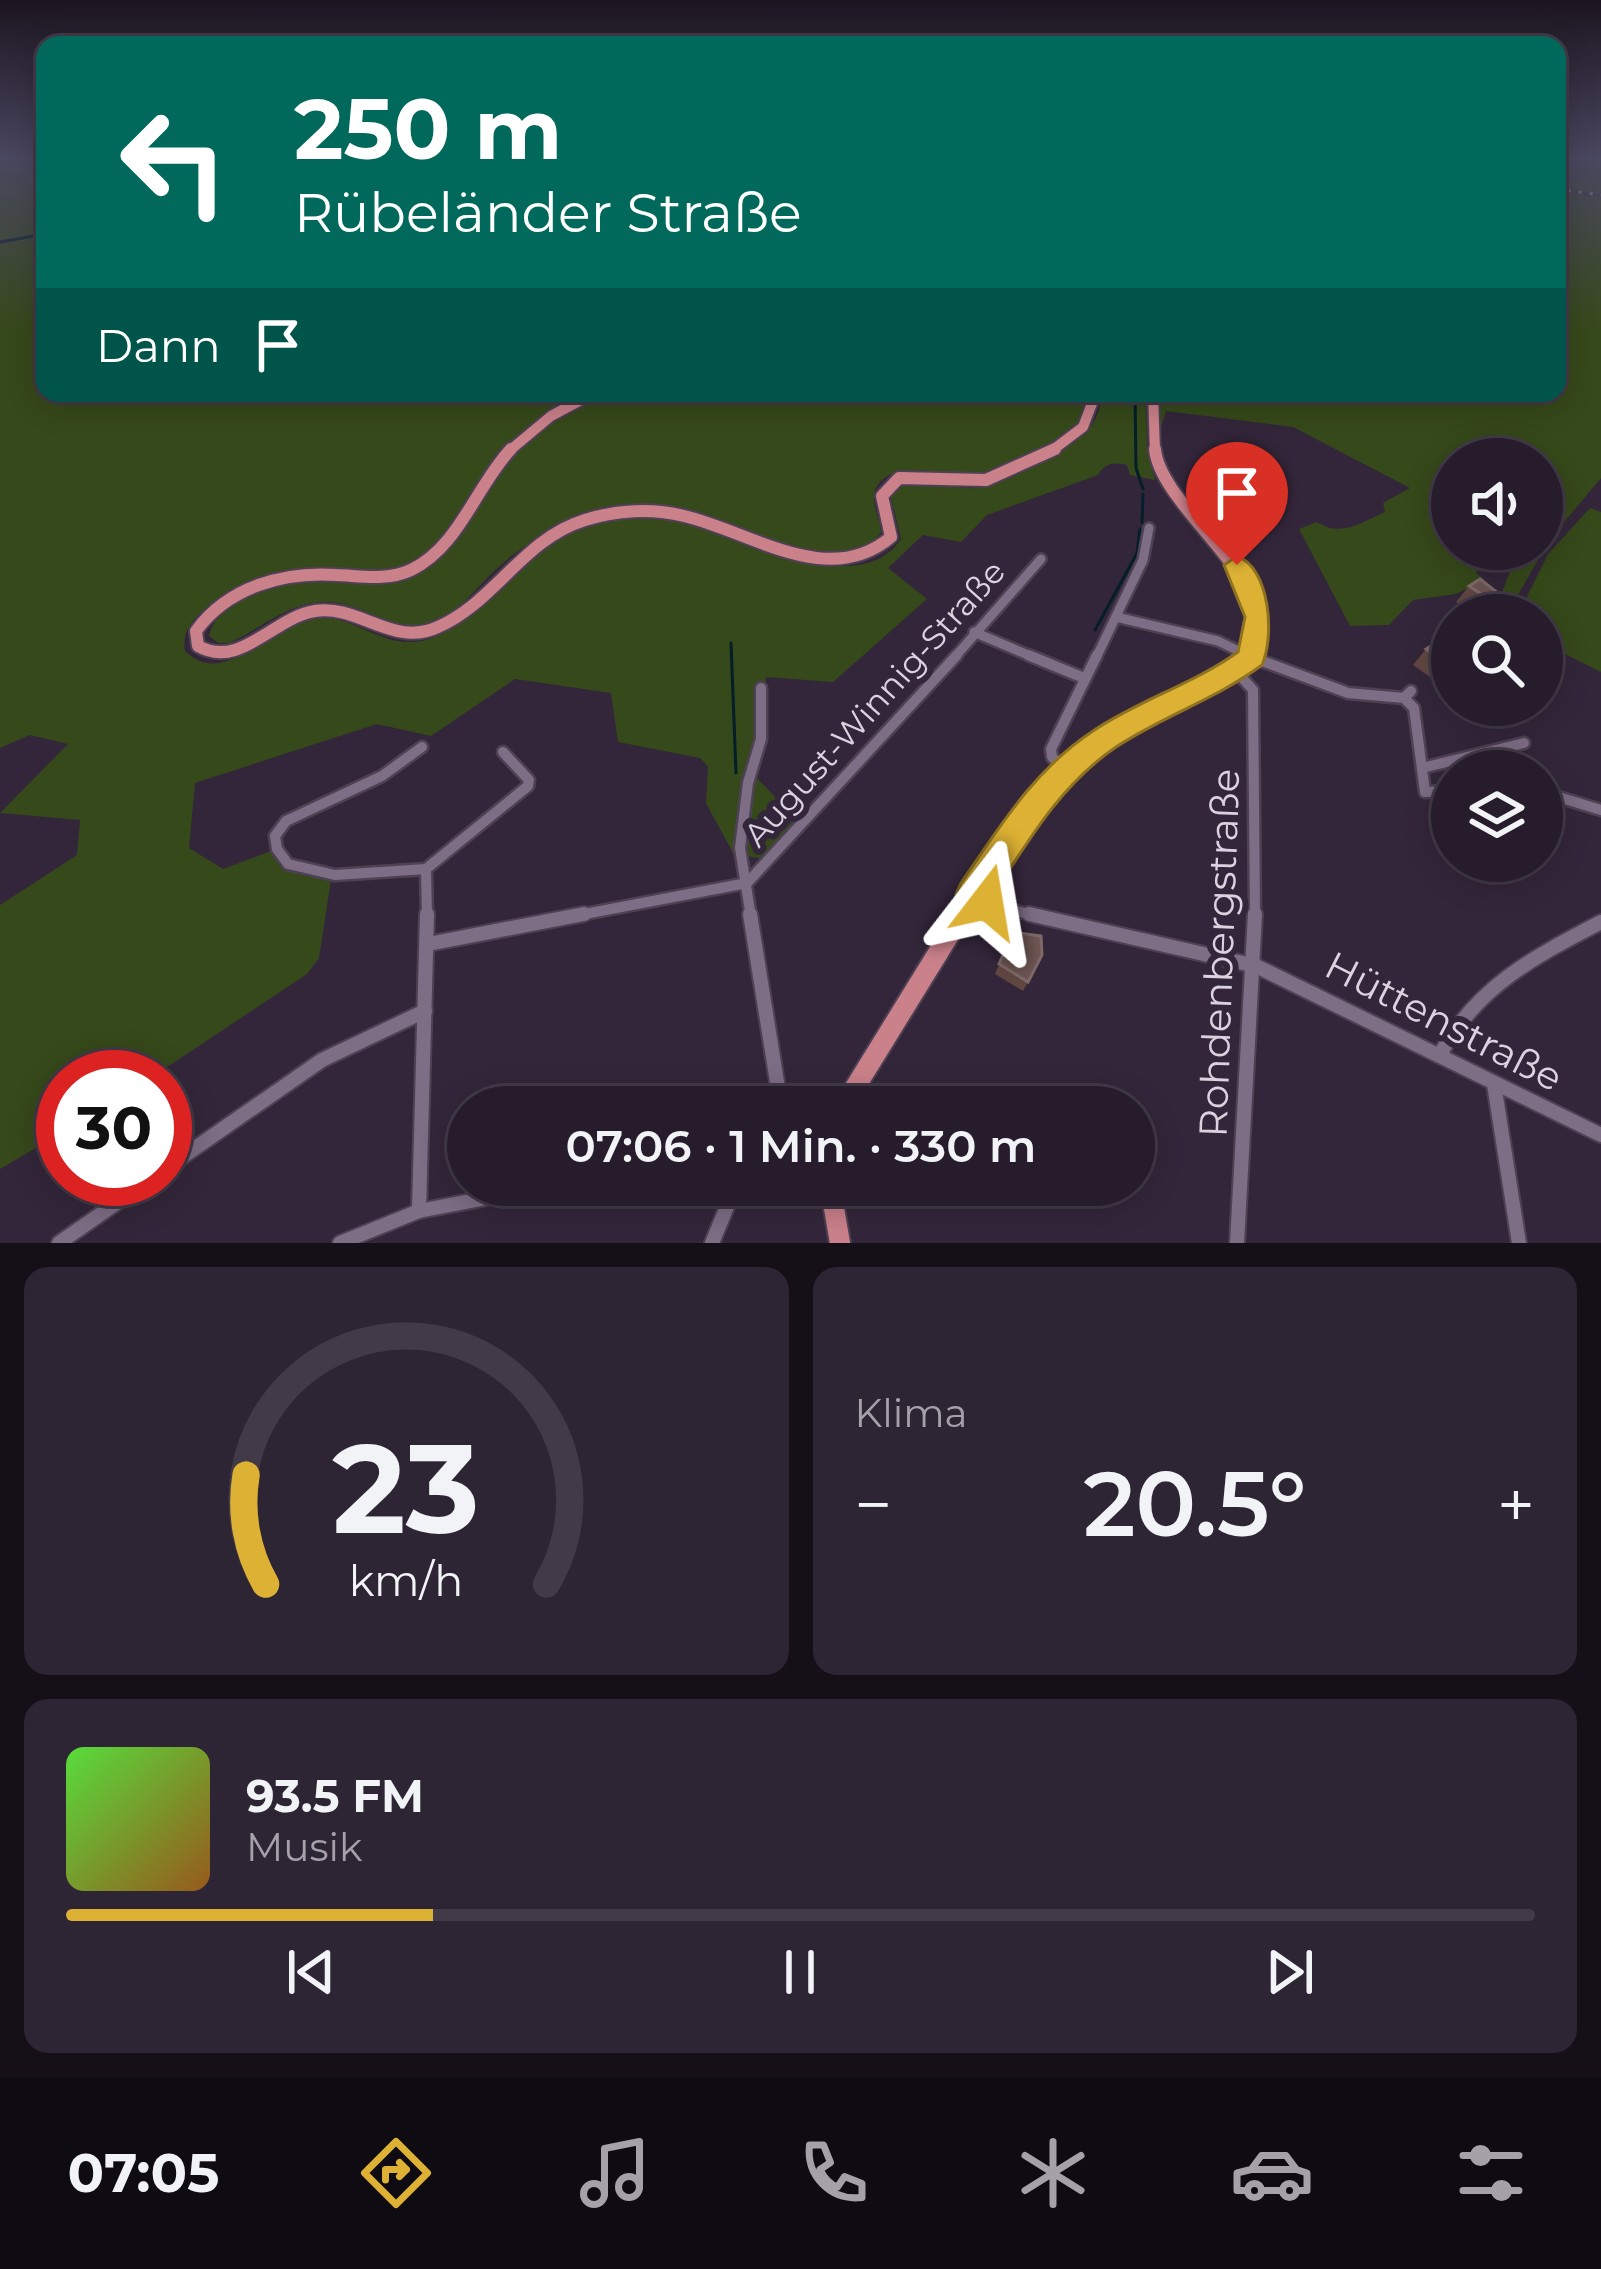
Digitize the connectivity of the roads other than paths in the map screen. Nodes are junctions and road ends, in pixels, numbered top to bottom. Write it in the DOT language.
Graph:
graph roads {
  1 [pos="578,402"];
  2 [pos="1093,402"];
  3 [pos="1153,402"];
  4 [pos="1149,528"];
  5 [pos="1041,559"];
  6 [pos="1116,617"];
  7 [pos="974,632"];
  8 [pos="1252,657"];
  9 [pos="1237,671"];
  10 [pos="1084,678"];
  11 [pos="761,688"];
  12 [pos="1525,743"];
  13 [pos="422,747"];
  14 [pos="502,752"];
  15 [pos="1422,767"];
  16 [pos="1065,769"];
  17 [pos="1431,792"];
  18 [pos="1563,798"];
  19 [pos="1601,810"];
  20 [pos="426,869"];
  21 [pos="746,884"];
  22 [pos="974,894"];
  23 [pos="1601,922"];
  24 [pos="428,944"];
  25 [pos="1256,966"];
  26 [pos="425,1011"];
  27 [pos="1442,1053"];
  28 [pos="1493,1084"];
  29 [pos="778,1086"];
  30 [pos="856,1086"];
  31 [pos="1601,1135"];
  32 [pos="192,1150"];
  33 [pos="447,1205"];
  34 [pos="112,1206"];
  35 [pos="727,1206"];
  36 [pos="834,1206"];
  37 [pos="419,1210"];
  38 [pos="58,1243"];
  39 [pos="340,1243"];
  40 [pos="712,1243"];
  41 [pos="840,1243"];
  42 [pos="1237,1243"];
  43 [pos="1519,1243"];
  1 -- 2 [label="main road"];
  3 -- 8 [label="main road"];
  4 -- 6 [label="street"];
  5 -- 7 [label="street, August-Winnig-Straße"];
  6 -- 8 [label="street"];
  6 -- 10 [label="street"];
  7 -- 10 [label="street"];
  7 -- 21 [label="street, August-Winnig-Straße"];
  8 -- 9 [label="main road"];
  8 -- 15 [label="street"];
  9 -- 16 [label="main road"];
  9 -- 25 [label="street, Rohdenbergstraße"];
  10 -- 16 [label="street"];
  11 -- 21 [label="street"];
  12 -- 15 [label="street"];
  13 -- 20 [label="street"];
  14 -- 20 [label="street"];
  15 -- 17 [label="street"];
  16 -- 22 [label="main road"];
  18 -- 19 [label="street"];
  20 -- 24 [label="street"];
  21 -- 24 [label="street"];
  21 -- 29 [label="street"];
  22 -- 25 [label="street, Hüttenstraße"];
  22 -- 30 [label="main road"];
  23 -- 27 [label="street"];
  24 -- 26 [label="street"];
  25 -- 27 [label="street, Hüttenstraße"];
  25 -- 42 [label="street, Rohdenbergstraße"];
  26 -- 32 [label="street"];
  26 -- 37 [label="street"];
  27 -- 28 [label="street, Hüttenstraße"];
  28 -- 31 [label="street, Hüttenstraße"];
  28 -- 43 [label="street"];
  33 -- 37 [label="street"];
  34 -- 38 [label="street"];
  35 -- 40 [label="street"];
  36 -- 41 [label="main road"];
  37 -- 39 [label="street"];
}
